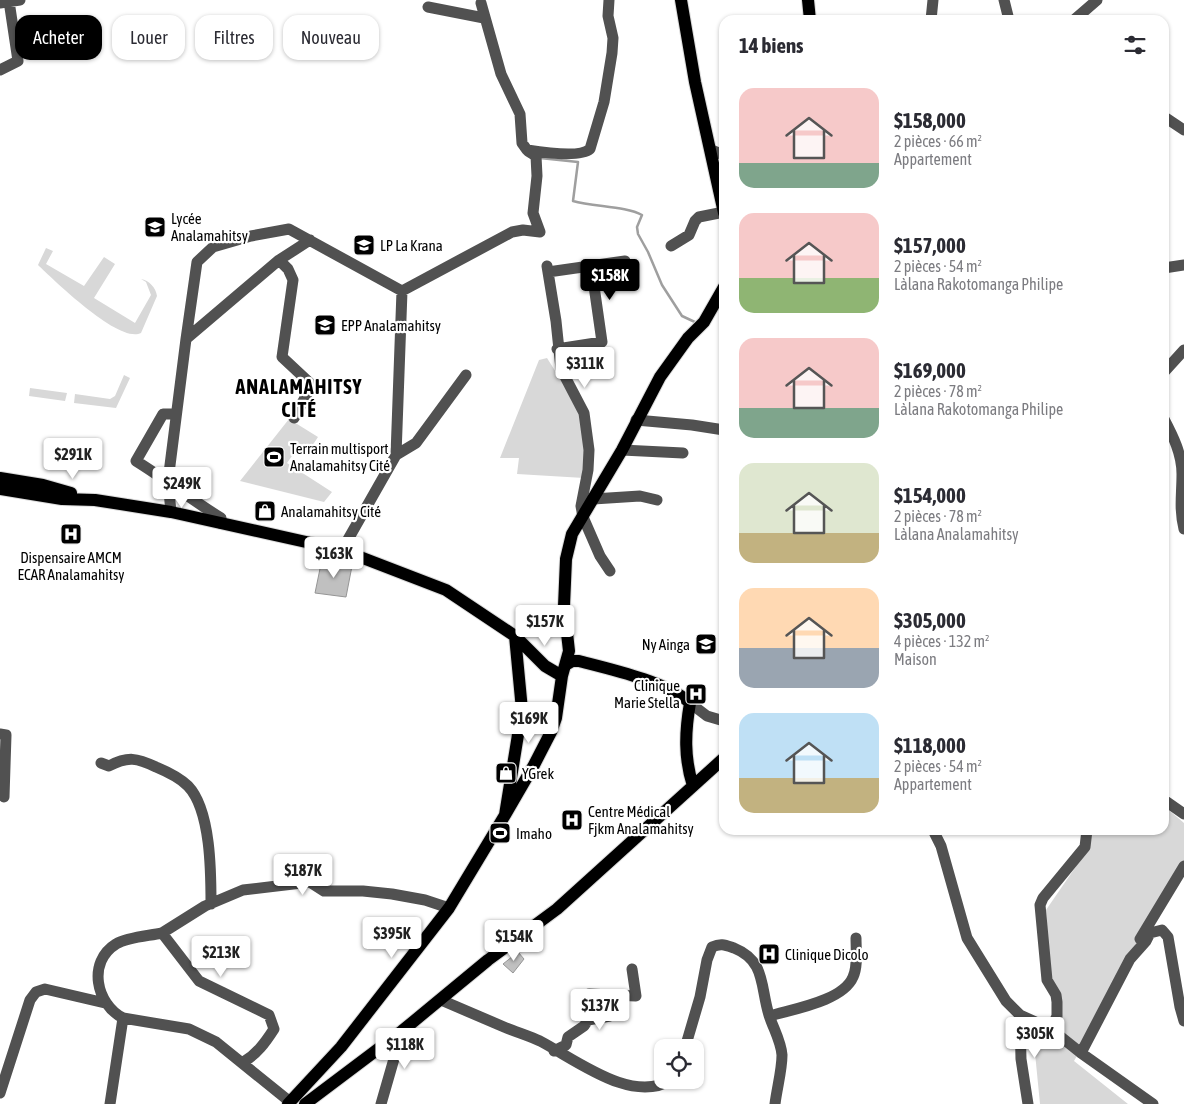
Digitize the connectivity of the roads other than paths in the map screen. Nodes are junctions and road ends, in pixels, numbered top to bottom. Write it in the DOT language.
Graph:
graph roads {
  1 [pos="609,0"];
  2 [pos="681,0"];
  3 [pos="808,0"];
  4 [pos="933,0"];
  5 [pos="1004,0"];
  6 [pos="1097,0"];
  7 [pos="10,1"];
  8 [pos="480,4"];
  9 [pos="428,7"];
  10 [pos="810,15"];
  11 [pos="932,15"];
  12 [pos="1008,15"];
  13 [pos="1080,15"];
  14 [pos="484,18"];
  15 [pos="0,70"];
  16 [pos="1169,120"];
  17 [pos="1184,130"];
  18 [pos="526,150"];
  19 [pos="711,150"];
  20 [pos="719,153"];
  21 [pos="719,189"];
  22 [pos="719,214"];
  23 [pos="310,240"];
  24 [pos="670,246"];
  25 [pos="279,260"];
  26 [pos="625,261"];
  27 [pos="591,265"];
  28 [pos="1184,265"];
  29 [pos="1169,267"];
  30 [pos="402,292"];
  31 [pos="719,296"];
  32 [pos="186,339"];
  33 [pos="557,349"];
  34 [pos="1184,350"];
  35 [pos="1169,366"];
  36 [pos="466,375"];
  37 [pos="176,414"];
  38 [pos="294,418"];
  39 [pos="636,420"];
  40 [pos="719,429"];
  41 [pos="1169,429"];
  42 [pos="622,450"];
  43 [pos="683,452"];
  44 [pos="396,455"];
  45 [pos="0,478"];
  46 [pos="168,481"];
  47 [pos="0,489"];
  48 [pos="593,499"];
  49 [pos="95,500"];
  50 [pos="657,500"];
  51 [pos="171,512"];
  52 [pos="583,517"];
  53 [pos="220,523"];
  54 [pos="1184,528"];
  55 [pos="342,550"];
  56 [pos="610,571"];
  57 [pos="515,636"];
  58 [pos="564,670"];
  59 [pos="690,703"];
  60 [pos="719,720"];
  61 [pos="0,734"];
  62 [pos="101,763"];
  63 [pos="719,763"];
  64 [pos="693,786"];
  65 [pos="4,797"];
  66 [pos="1169,804"];
  67 [pos="1184,814"];
  68 [pos="505,815"];
  69 [pos="936,835"];
  70 [pos="1086,835"];
  71 [pos="1184,866"];
  72 [pos="211,904"];
  73 [pos="449,908"];
  74 [pos="162,932"];
  75 [pos="856,938"];
  76 [pos="1130,959"];
  77 [pos="632,968"];
  78 [pos="589,994"];
  79 [pos="608,995"];
  80 [pos="441,1000"];
  81 [pos="105,1002"];
  82 [pos="1020,1015"];
  83 [pos="770,1016"];
  84 [pos="124,1018"];
  85 [pos="1184,1021"];
  86 [pos="1051,1029"];
  87 [pos="402,1031"];
  88 [pos="688,1039"];
  89 [pos="554,1051"];
  90 [pos="1081,1054"];
  91 [pos="328,1060"];
  92 [pos="242,1063"];
  93 [pos="344,1074"];
  94 [pos="310,1080"];
  95 [pos="595,1084"];
  96 [pos="666,1089"];
  97 [pos="322,1091"];
  98 [pos="0,1093"];
  99 [pos="652,1099"];
  100 [pos="290,1103"];
  101 [pos="110,1104"];
  102 [pos="305,1104"];
  103 [pos="381,1104"];
  104 [pos="775,1104"];
  105 [pos="1028,1104"];
  106 [pos="1154,1104"];
  1 -- 18 [label="street"];
  2 -- 19 [label="main road"];
  3 -- 10 [label="main road"];
  4 -- 11 [label="street"];
  5 -- 12 [label="street"];
  6 -- 13 [label="street"];
  7 -- 15 [label="street"];
  8 -- 14 [label="street"];
  9 -- 14 [label="street"];
  14 -- 18 [label="street"];
  16 -- 17 [label="street"];
  18 -- 30 [label="street"];
  19 -- 20 [label="street"];
  19 -- 21 [label="main road"];
  22 -- 24 [label="street"];
  23 -- 25 [label="street"];
  23 -- 30 [label="street"];
  23 -- 32 [label="street"];
  25 -- 32 [label="street"];
  25 -- 38 [label="street"];
  26 -- 27 [label="street"];
  27 -- 33 [label="street"];
  27 -- 33 [label="street"];
  28 -- 29 [label="street"];
  30 -- 44 [label="street"];
  31 -- 39 [label="main road"];
  32 -- 37 [label="street"];
  33 -- 52 [label="street"];
  34 -- 35 [label="street"];
  36 -- 44 [label="street"];
  37 -- 46 [label="street"];
  37 -- 46 [label="street"];
  39 -- 40 [label="street"];
  39 -- 42 [label="main road"];
  41 -- 54 [label="street"];
  42 -- 43 [label="street"];
  42 -- 48 [label="main road"];
  44 -- 55 [label="street"];
  45 -- 49 [label="main road"];
  46 -- 51 [label="street"];
  46 -- 53 [label="street"];
  47 -- 49 [label="main road"];
  48 -- 50 [label="street"];
  48 -- 52 [label="main road"];
  49 -- 51 [label="main road"];
  51 -- 53 [label="main road"];
  52 -- 56 [label="street"];
  52 -- 58 [label="main road"];
  53 -- 55 [label="main road"];
  55 -- 57 [label="main road"];
  57 -- 58 [label="main road"];
  57 -- 68 [label="main road"];
  58 -- 59 [label="main road"];
  58 -- 68 [label="main road"];
  59 -- 60 [label="street"];
  59 -- 64 [label="main road"];
  61 -- 65 [label="street"];
  62 -- 72 [label="street"];
  63 -- 64 [label="main road"];
  64 -- 80 [label="main road"];
  66 -- 67 [label="street"];
  68 -- 73 [label="main road"];
  69 -- 82 [label="street"];
  70 -- 86 [label="street"];
  71 -- 76 [label="street"];
  72 -- 73 [label="street"];
  72 -- 74 [label="street"];
  73 -- 91 [label="main road"];
  74 -- 81 [label="street"];
  74 -- 92 [label="street"];
  75 -- 83 [label="street"];
  76 -- 85 [label="street"];
  76 -- 90 [label="street"];
  77 -- 79 [label="street"];
  78 -- 79 [label="street"];
  79 -- 89 [label="street"];
  80 -- 87 [label="main road"];
  80 -- 89 [label="street"];
  81 -- 84 [label="street"];
  81 -- 98 [label="street"];
  82 -- 86 [label="street"];
  82 -- 105 [label="street"];
  83 -- 88 [label="street"];
  83 -- 104 [label="street"];
  84 -- 92 [label="street"];
  84 -- 101 [label="street"];
  86 -- 90 [label="street"];
  87 -- 93 [label="main road"];
  87 -- 103 [label="street"];
  89 -- 95 [label="street"];
  90 -- 106 [label="street"];
  91 -- 93 [label="main road"];
  91 -- 94 [label="main road"];
  92 -- 100 [label="street"];
  93 -- 97 [label="main road"];
  94 -- 97 [label="main road"];
  94 -- 100 [label="main road"];
  96 -- 99 [label="street"];
  97 -- 102 [label="main road"];
}
